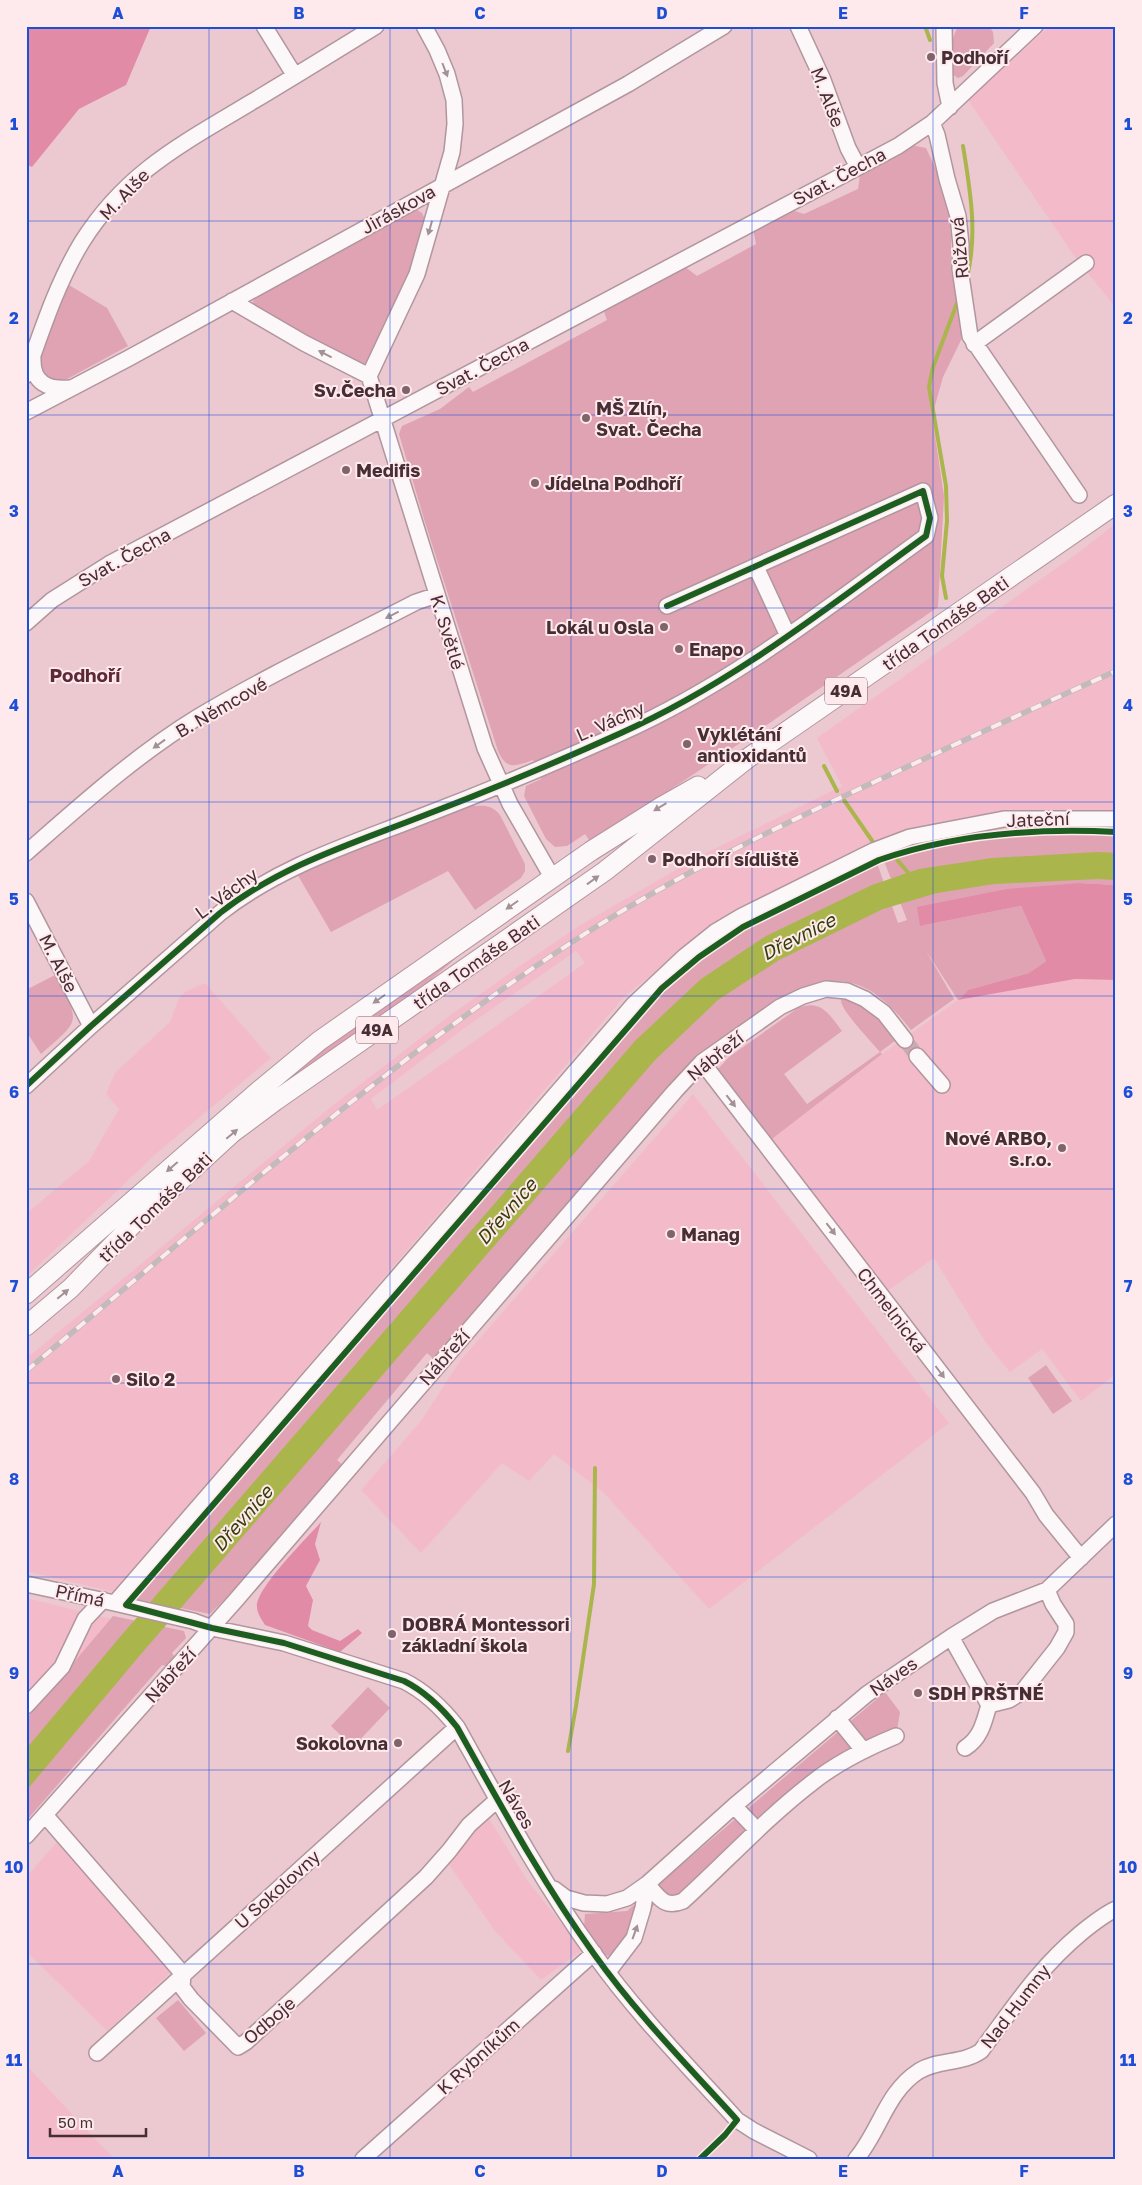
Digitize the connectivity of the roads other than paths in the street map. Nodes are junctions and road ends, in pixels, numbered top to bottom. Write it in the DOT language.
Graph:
graph roads {
  1 [pos="264,26"];
  2 [pos="376,26"];
  3 [pos="424,26"];
  4 [pos="724,26"];
  5 [pos="798,26"];
  6 [pos="944,26"];
  7 [pos="1035,26"];
  8 [pos="294,76"];
  9 [pos="941,115"];
  10 [pos="858,167"];
  11 [pos="443,185"];
  12 [pos="1086,264"];
  13 [pos="232,300"];
  14 [pos="974,344"];
  15 [pos="34,354"];
  16 [pos="26,375"];
  17 [pos="369,376"];
  18 [pos="70,388"];
  19 [pos="26,412"];
  20 [pos="382,419"];
  21 [pos="1079,495"];
  22 [pos="1116,504"];
  23 [pos="756,567"];
  24 [pos="437,595"];
  25 [pos="667,606"];
  26 [pos="26,623"];
  27 [pos="788,636"];
  28 [pos="748,758"];
  29 [pos="501,785"];
  30 [pos="1116,819"];
  31 [pos="26,853"];
  32 [pos="552,878"];
  33 [pos="567,899"];
  34 [pos="26,900"];
  35 [pos="91,1026"];
  36 [pos="905,1040"];
  37 [pos="917,1056"];
  38 [pos="702,1062"];
  39 [pos="942,1085"];
  40 [pos="26,1086"];
  41 [pos="26,1294"];
  42 [pos="26,1326"];
  43 [pos="1116,1524"];
  44 [pos="1081,1558"];
  45 [pos="26,1584"];
  46 [pos="1047,1590"];
  47 [pos="115,1603"];
  48 [pos="192,1621"];
  49 [pos="212,1628"];
  50 [pos="951,1637"];
  51 [pos="989,1705"];
  52 [pos="26,1706"];
  53 [pos="837,1718"];
  54 [pos="457,1727"];
  55 [pos="896,1736"];
  56 [pos="965,1748"];
  57 [pos="862,1750"];
  58 [pos="497,1800"];
  59 [pos="734,1806"];
  60 [pos="45,1815"];
  61 [pos="756,1829"];
  62 [pos="26,1836"];
  63 [pos="547,1884"];
  64 [pos="647,1884"];
  65 [pos="1116,1909"];
  66 [pos="594,1954"];
  67 [pos="608,1972"];
  68 [pos="183,1974"];
  69 [pos="97,2053"];
  70 [pos="363,2159"];
  71 [pos="810,2159"];
  72 [pos="856,2159"];
  1 -- 8 [label="street"];
  2 -- 8 [label="street, M. Alše"];
  3 -- 11 [label="street, one-way"];
  4 -- 11 [label="street, Jiráskova"];
  5 -- 10 [label="street, M. Alše"];
  6 -- 9 [label="street, Růžová"];
  7 -- 9 [label="street, Svat. Čecha"];
  8 -- 15 [label="street, M. Alše"];
  9 -- 10 [label="street, Svat. Čecha"];
  9 -- 14 [label="street, Růžová"];
  10 -- 20 [label="street, Svat. Čecha"];
  11 -- 13 [label="street, Jiráskova"];
  11 -- 17 [label="street, one-way"];
  12 -- 14 [label="street"];
  17 -- 13 [label="street, one-way"];
  13 -- 18 [label="street, Jiráskova"];
  14 -- 21 [label="street, Růžová"];
  15 -- 16 [label="street, M. Alše"];
  15 -- 18 [label="street"];
  17 -- 20 [label="street, K. Světlé"];
  18 -- 19 [label="street, Jiráskova"];
  20 -- 24 [label="street, K. Světlé"];
  20 -- 26 [label="street, Svat. Čecha"];
  22 -- 28 [label="main road, třída Tomáše Bati / 49A"];
  23 -- 25 [label="street, L. Váchy"];
  23 -- 27 [label="street"];
  23 -- 27 [label="street, L. Váchy"];
  24 -- 29 [label="street, K. Světlé"];
  24 -- 31 [label="street, B. Němcové, one-way"];
  27 -- 29 [label="street, L. Váchy"];
  28 -- 32 [label="main road, třída Tomáše Bati / 49A, one-way"];
  33 -- 28 [label="main road, třída Tomáše Bati / 49A, one-way"];
  29 -- 32 [label="street, K. Světlé"];
  29 -- 35 [label="street, L. Váchy"];
  30 -- 47 [label="street, Jateční"];
  32 -- 33 [label="main road"];
  32 -- 41 [label="main road, třída Tomáše Bati / 49A, one-way"];
  42 -- 33 [label="main road, třída Tomáše Bati / 49A, one-way"];
  34 -- 35 [label="street, M. Alše"];
  35 -- 40 [label="street, L. Váchy"];
  36 -- 38 [label="street, Nábřeží"];
  37 -- 39 [label="street"];
  38 -- 44 [label="street, Chmelnická, one-way"];
  38 -- 49 [label="street, Nábřeží"];
  43 -- 44 [label="street, Náves"];
  44 -- 46 [label="street, Náves"];
  45 -- 47 [label="street, Přímá"];
  46 -- 50 [label="street, Náves"];
  46 -- 51 [label="street"];
  47 -- 48 [label="street, Přímá"];
  47 -- 52 [label="street, Jateční"];
  48 -- 49 [label="street, Náves"];
  49 -- 54 [label="street, Náves"];
  49 -- 60 [label="street, Nábřeží"];
  50 -- 51 [label="street"];
  50 -- 53 [label="street, Náves"];
  51 -- 56 [label="street"];
  53 -- 57 [label="street"];
  53 -- 59 [label="street, Náves"];
  54 -- 58 [label="street, Náves"];
  54 -- 68 [label="street, U Sokolovny"];
  55 -- 57 [label="street"];
  57 -- 61 [label="street"];
  58 -- 63 [label="street, Náves"];
  58 -- 68 [label="street, Odboje"];
  59 -- 61 [label="street"];
  59 -- 64 [label="street, Náves"];
  60 -- 62 [label="street, Nábřeží"];
  60 -- 68 [label="street, Odboje"];
  61 -- 64 [label="street"];
  63 -- 64 [label="street, Náves"];
  63 -- 66 [label="street, Náves"];
  67 -- 64 [label="street, one-way"];
  65 -- 72 [label="street, Nad Humny"];
  66 -- 67 [label="street, Náves"];
  66 -- 70 [label="street, K Rybníkům"];
  67 -- 71 [label="street, Náves"];
  68 -- 69 [label="street, U Sokolovny"];
}
